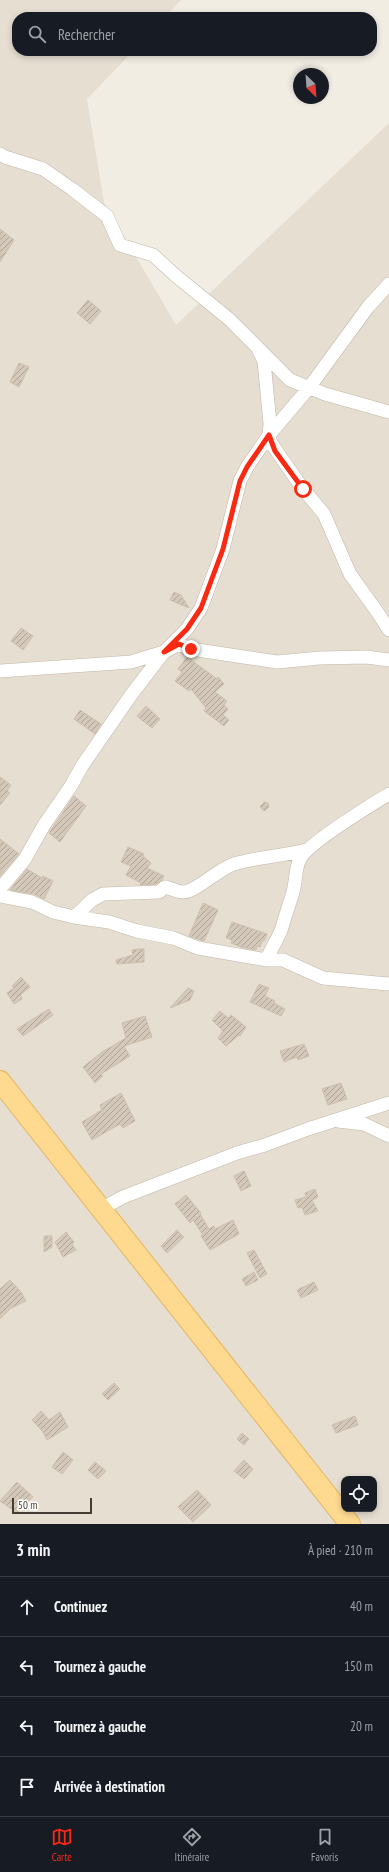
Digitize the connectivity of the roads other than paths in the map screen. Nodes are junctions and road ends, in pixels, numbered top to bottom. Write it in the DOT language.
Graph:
graph roads {
  1 [pos="0,154"];
  2 [pos="389,284"];
  3 [pos="258,349"];
  4 [pos="308,389"];
  5 [pos="389,412"];
  6 [pos="269,435"];
  7 [pos="389,630"];
  8 [pos="164,652"];
  9 [pos="389,660"];
  10 [pos="0,671"];
  11 [pos="389,794"];
  12 [pos="307,850"];
  13 [pos="0,890"];
  14 [pos="0,896"];
  15 [pos="74,917"];
  16 [pos="267,960"];
  17 [pos="389,984"];
  18 [pos="0,1081"];
  19 [pos="389,1103"];
  20 [pos="334,1120"];
  21 [pos="389,1136"];
  22 [pos="101,1209"];
  23 [pos="350,1524"];
  1 -- 3 [label="street"];
  2 -- 4 [label="street"];
  3 -- 4 [label="street"];
  3 -- 6 [label="street"];
  4 -- 5 [label="street"];
  4 -- 6 [label="street"];
  6 -- 7 [label="street"];
  6 -- 8 [label="street"];
  8 -- 9 [label="street"];
  8 -- 10 [label="street"];
  8 -- 13 [label="street"];
  11 -- 12 [label="street"];
  12 -- 15 [label="street"];
  12 -- 16 [label="street"];
  14 -- 15 [label="street"];
  15 -- 16 [label="street"];
  16 -- 17 [label="street"];
  18 -- 22 [label="main road"];
  19 -- 20 [label="street"];
  20 -- 21 [label="street"];
  20 -- 22 [label="street"];
  22 -- 23 [label="main road"];
}
